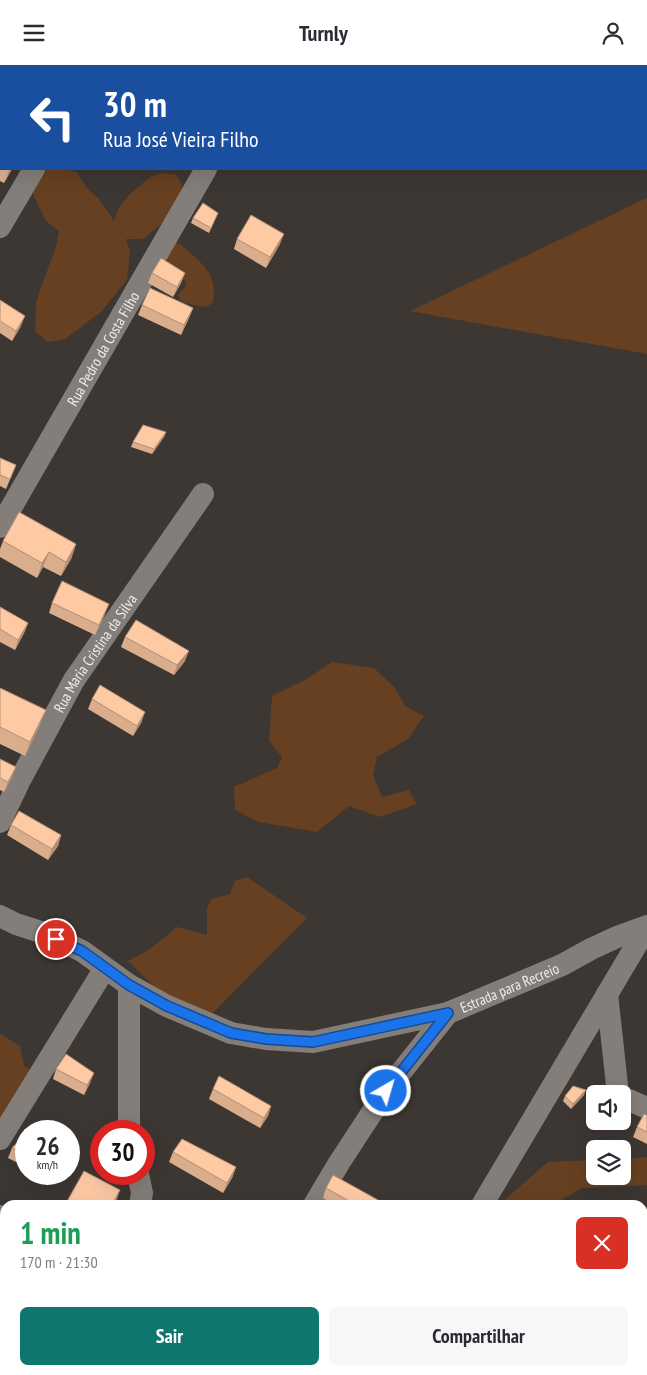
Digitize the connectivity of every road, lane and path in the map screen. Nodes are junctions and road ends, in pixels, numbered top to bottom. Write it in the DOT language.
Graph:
graph roads {
  1 [pos="33,170"];
  2 [pos="205,170"];
  3 [pos="0,227"];
  4 [pos="203,494"];
  5 [pos="0,527"];
  6 [pos="0,822"];
  7 [pos="0,916"];
  8 [pos="647,927"];
  9 [pos="105,967"];
  10 [pos="129,985"];
  11 [pos="607,994"];
  12 [pos="448,1013"];
  13 [pos="617,1085"];
  14 [pos="631,1101"];
  15 [pos="647,1108"];
  16 [pos="129,1120"];
  17 [pos="0,1139"];
  18 [pos="140,1185"];
  19 [pos="141,1200"];
  20 [pos="317,1200"];
  21 [pos="485,1200"];
  1 -- 3 [label="street"];
  2 -- 5 [label="street, Rua Pedro da Costa Filho"];
  4 -- 6 [label="street, Rua Maria Cristina da Silva"];
  7 -- 9 [label="street"];
  8 -- 11 [label="street"];
  8 -- 12 [label="street, Estrada para Recreio"];
  9 -- 10 [label="street"];
  9 -- 17 [label="street"];
  10 -- 12 [label="street"];
  10 -- 16 [label="street"];
  11 -- 13 [label="street"];
  11 -- 21 [label="street"];
  12 -- 20 [label="street, Estrada para Recreio"];
  14 -- 15 [label="street"];
  18 -- 19 [label="street"];
}
